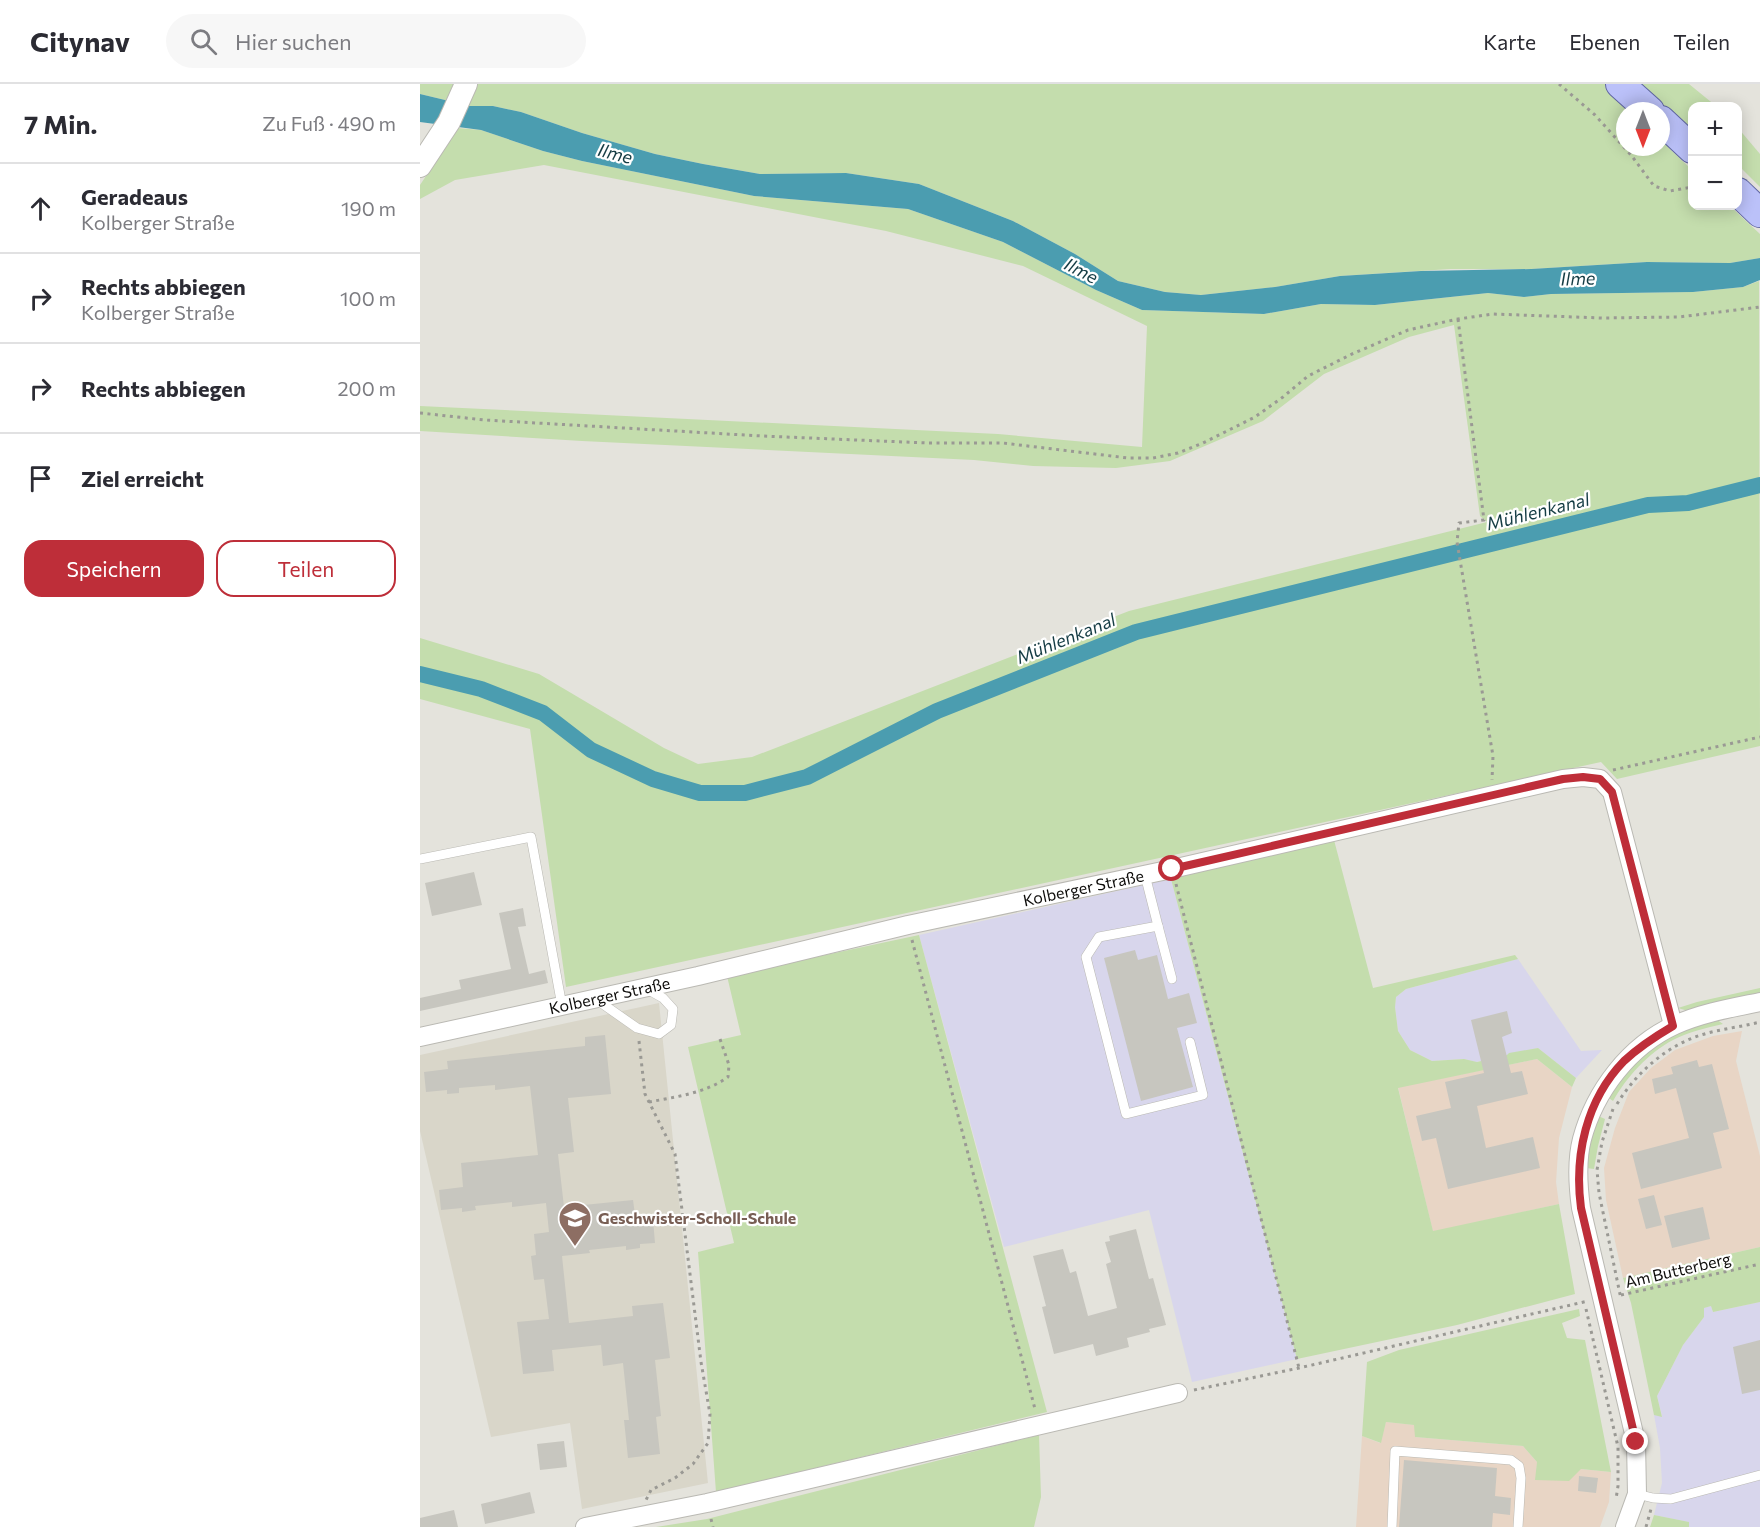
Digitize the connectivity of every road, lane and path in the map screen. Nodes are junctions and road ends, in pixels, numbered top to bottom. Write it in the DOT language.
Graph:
graph roads {
  1 [pos="466,84"];
  2 [pos="1559,84"];
  3 [pos="1620,84"];
  4 [pos="1640,102"];
  5 [pos="420,166"];
  6 [pos="1688,188"];
  7 [pos="1742,197"];
  8 [pos="1760,213"];
  9 [pos="1760,307"];
  10 [pos="1458,320"];
  11 [pos="420,413"];
  12 [pos="1760,737"];
  13 [pos="1600,779"];
  14 [pos="1492,795"];
  15 [pos="420,859"];
  16 [pos="1172,869"];
  17 [pos="1145,875"];
  18 [pos="908,925"];
  19 [pos="1158,926"];
  20 [pos="1172,979"];
  21 [pos="645,987"];
  22 [pos="595,999"];
  23 [pos="1760,1002"];
  24 [pos="561,1006"];
  25 [pos="1760,1022"];
  26 [pos="1673,1026"];
  27 [pos="637,1028"];
  28 [pos="420,1037"];
  29 [pos="720,1039"];
  30 [pos="1190,1042"];
  31 [pos="649,1102"];
  32 [pos="1760,1264"];
  33 [pos="1620,1295"];
  34 [pos="1593,1300"];
  35 [pos="1623,1307"];
  36 [pos="1299,1368"];
  37 [pos="1178,1393"];
  38 [pos="1039,1426"];
  39 [pos="1760,1475"];
  40 [pos="1645,1496"];
  41 [pos="1615,1508"];
  42 [pos="639,1516"];
  43 [pos="585,1527"];
  44 [pos="1392,1527"];
  45 [pos="1518,1527"];
  46 [pos="1625,1527"];
  47 [pos="1646,1527"];
  1 -- 5 [label="street"];
  2 -- 6 [label="path"];
  3 -- 4 [label="main road"];
  7 -- 8 [label="main road"];
  9 -- 10 [label="path"];
  10 -- 11 [label="path"];
  10 -- 14 [label="path"];
  12 -- 13 [label="path"];
  13 -- 14 [label="street, Kolberger Straße"];
  13 -- 26 [label="street"];
  14 -- 16 [label="street, Kolberger Straße"];
  15 -- 24 [label="lane"];
  16 -- 17 [label="street, Kolberger Straße"];
  16 -- 36 [label="path"];
  17 -- 18 [label="street, Kolberger Straße"];
  17 -- 19 [label="lane"];
  18 -- 21 [label="street, Kolberger Straße"];
  18 -- 38 [label="path"];
  19 -- 20 [label="lane"];
  19 -- 30 [label="lane"];
  21 -- 22 [label="street, Kolberger Straße"];
  21 -- 27 [label="lane"];
  22 -- 24 [label="street, Kolberger Straße"];
  22 -- 27 [label="lane"];
  23 -- 26 [label="street"];
  24 -- 28 [label="street, Kolberger Straße"];
  25 -- 33 [label="path"];
  26 -- 34 [label="street"];
  27 -- 31 [label="path"];
  29 -- 31 [label="path"];
  31 -- 42 [label="path"];
  32 -- 33 [label="path, Am Butterberg"];
  33 -- 34 [label="path, Am Butterberg"];
  33 -- 35 [label="path"];
  34 -- 36 [label="path, Am Butterberg"];
  34 -- 40 [label="street"];
  34 -- 41 [label="path"];
  36 -- 37 [label="path, Am Butterberg"];
  37 -- 38 [label="street"];
  38 -- 42 [label="street"];
  39 -- 40 [label="lane"];
  40 -- 46 [label="street"];
  40 -- 47 [label="path"];
  42 -- 43 [label="street"];
  44 -- 45 [label="lane"];
}
